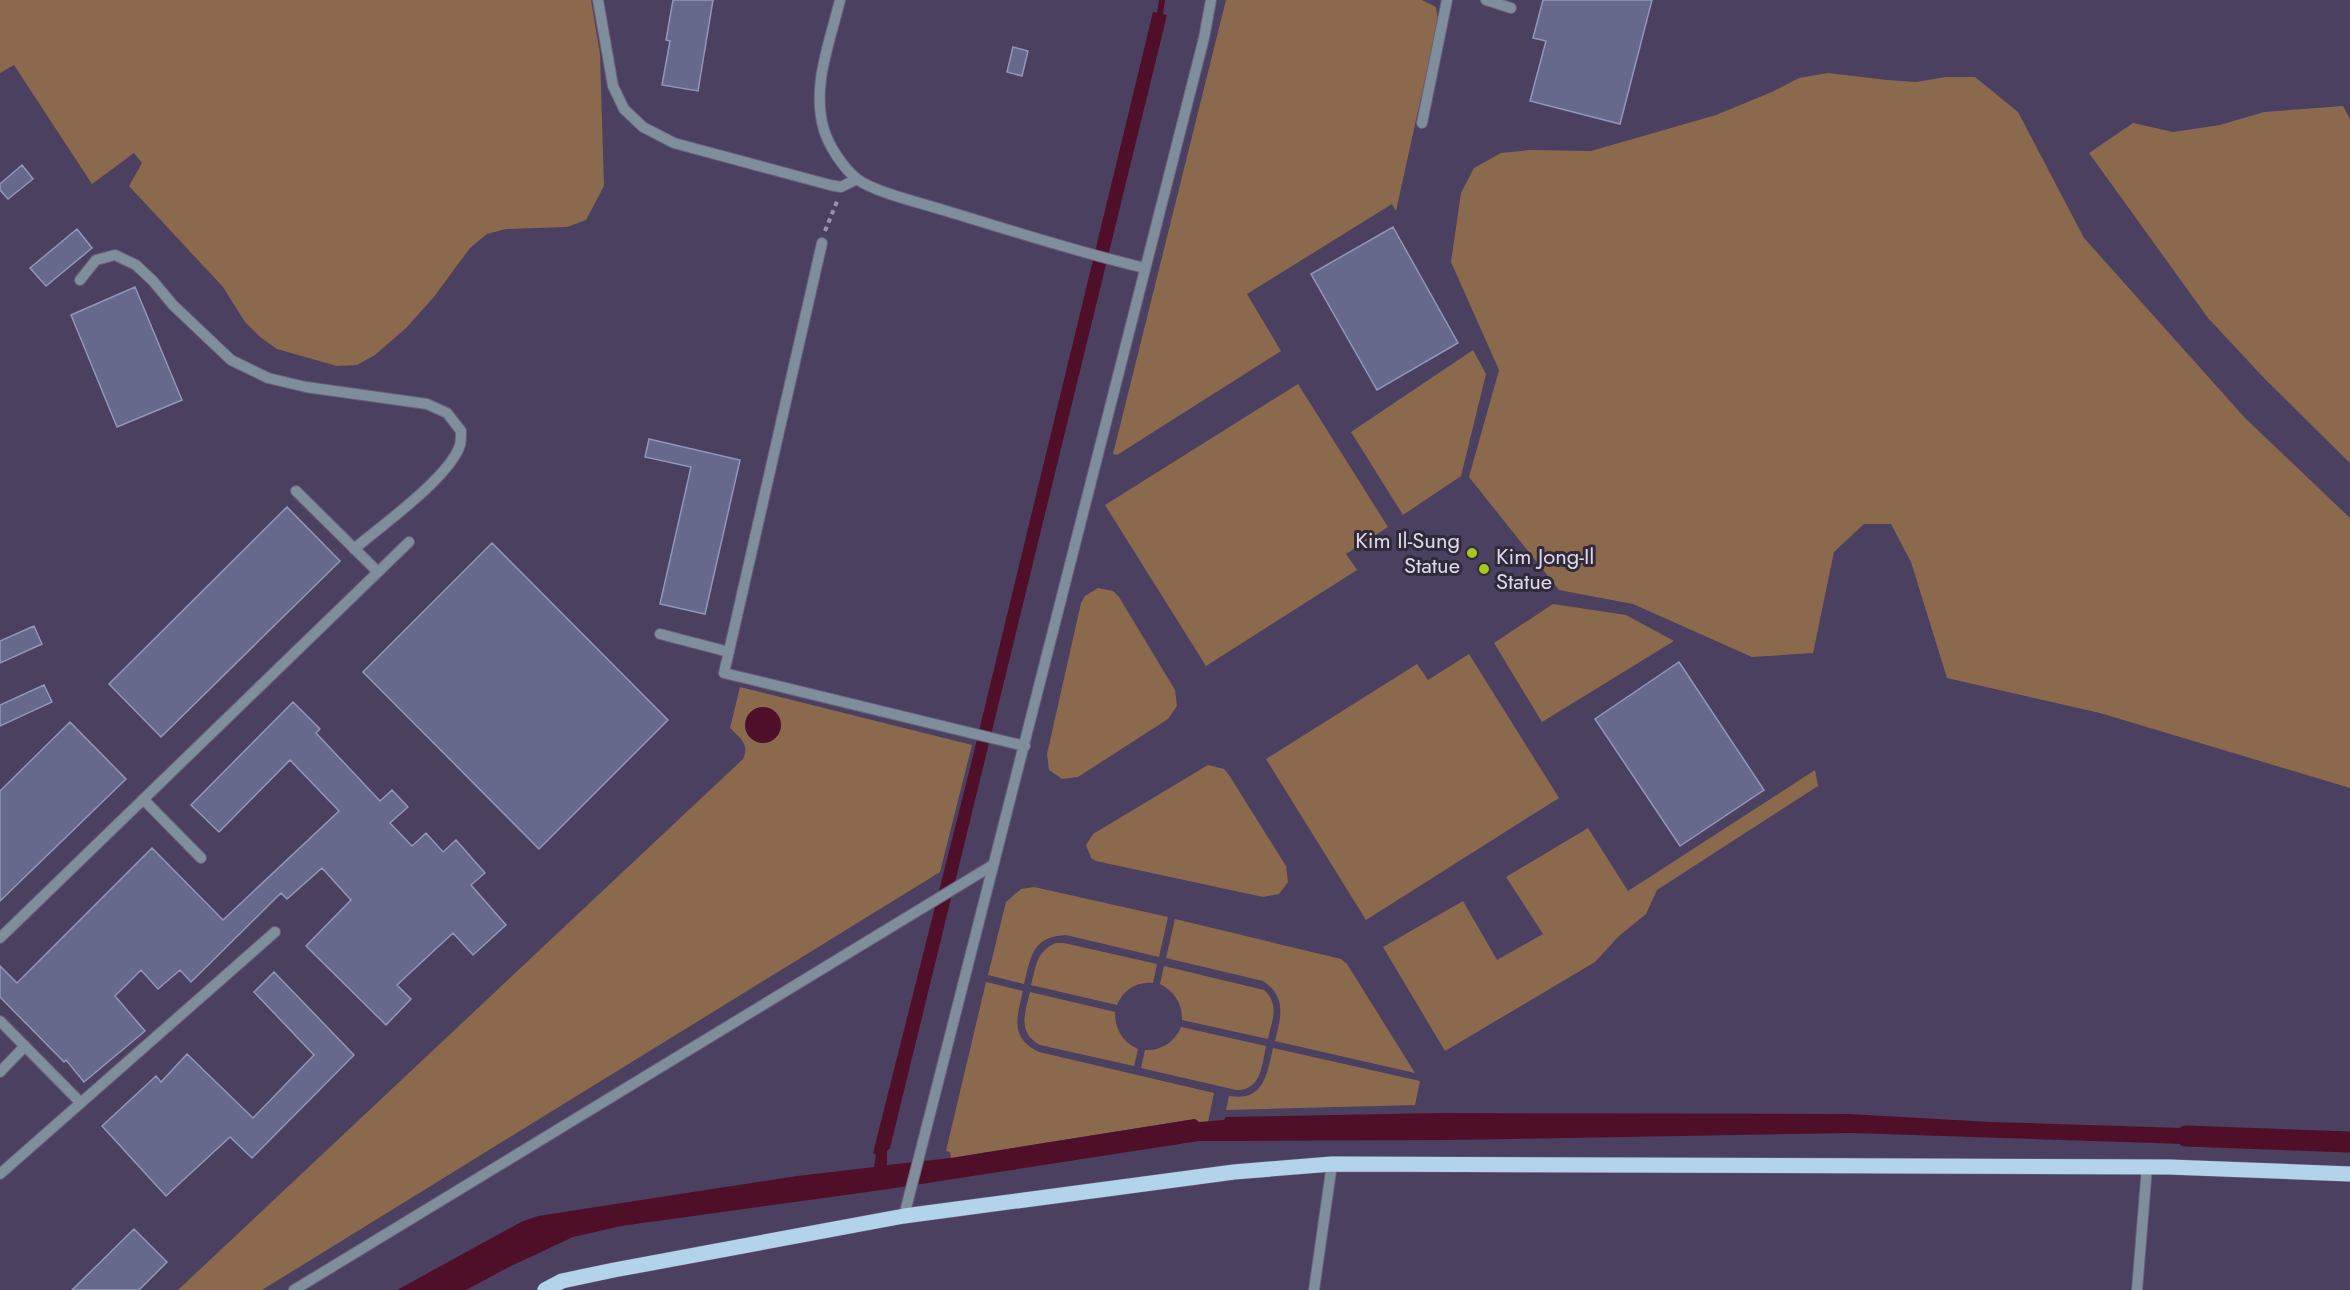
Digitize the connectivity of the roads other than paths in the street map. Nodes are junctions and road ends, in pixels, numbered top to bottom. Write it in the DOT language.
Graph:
graph roads {
  1 [pos="598,0"];
  2 [pos="840,0"];
  3 [pos="1211,0"];
  4 [pos="1448,0"];
  5 [pos="1485,0"];
  6 [pos="1510,8"];
  7 [pos="1422,123"];
  8 [pos="857,179"];
  9 [pos="822,243"];
  10 [pos="1145,268"];
  11 [pos="80,280"];
  12 [pos="296,490"];
  13 [pos="409,542"];
  14 [pos="354,549"];
  15 [pos="378,572"];
  16 [pos="660,634"];
  17 [pos="729,652"];
  18 [pos="1025,746"];
  19 [pos="143,800"];
  20 [pos="201,858"];
  21 [pos="993,865"];
  22 [pos="275,932"];
  23 [pos="0,938"];
  24 [pos="0,1021"];
  25 [pos="25,1046"];
  26 [pos="0,1072"];
  27 [pos="81,1103"];
  28 [pos="1332,1164"];
  29 [pos="2147,1167"];
  30 [pos="0,1174"];
  31 [pos="2350,1174"];
  32 [pos="904,1216"];
  33 [pos="294,1290"];
  34 [pos="545,1290"];
  35 [pos="1314,1290"];
  36 [pos="2136,1290"];
  1 -- 8 [label="street"];
  2 -- 8 [label="street"];
  3 -- 10 [label="street"];
  4 -- 7 [label="street"];
  5 -- 6 [label="street"];
  8 -- 10 [label="street"];
  9 -- 17 [label="street"];
  10 -- 18 [label="street"];
  11 -- 14 [label="street"];
  12 -- 14 [label="street"];
  13 -- 15 [label="street"];
  14 -- 15 [label="street"];
  15 -- 19 [label="street"];
  16 -- 17 [label="street"];
  17 -- 18 [label="street"];
  18 -- 21 [label="street"];
  19 -- 20 [label="street"];
  19 -- 23 [label="street"];
  21 -- 32 [label="street"];
  21 -- 33 [label="street"];
  22 -- 27 [label="street"];
  24 -- 25 [label="street"];
  25 -- 26 [label="street"];
  25 -- 27 [label="street"];
  27 -- 30 [label="street"];
  28 -- 29 [label="main road"];
  28 -- 32 [label="main road"];
  28 -- 35 [label="street"];
  29 -- 31 [label="main road"];
  29 -- 36 [label="street"];
  32 -- 34 [label="main road"];
}
